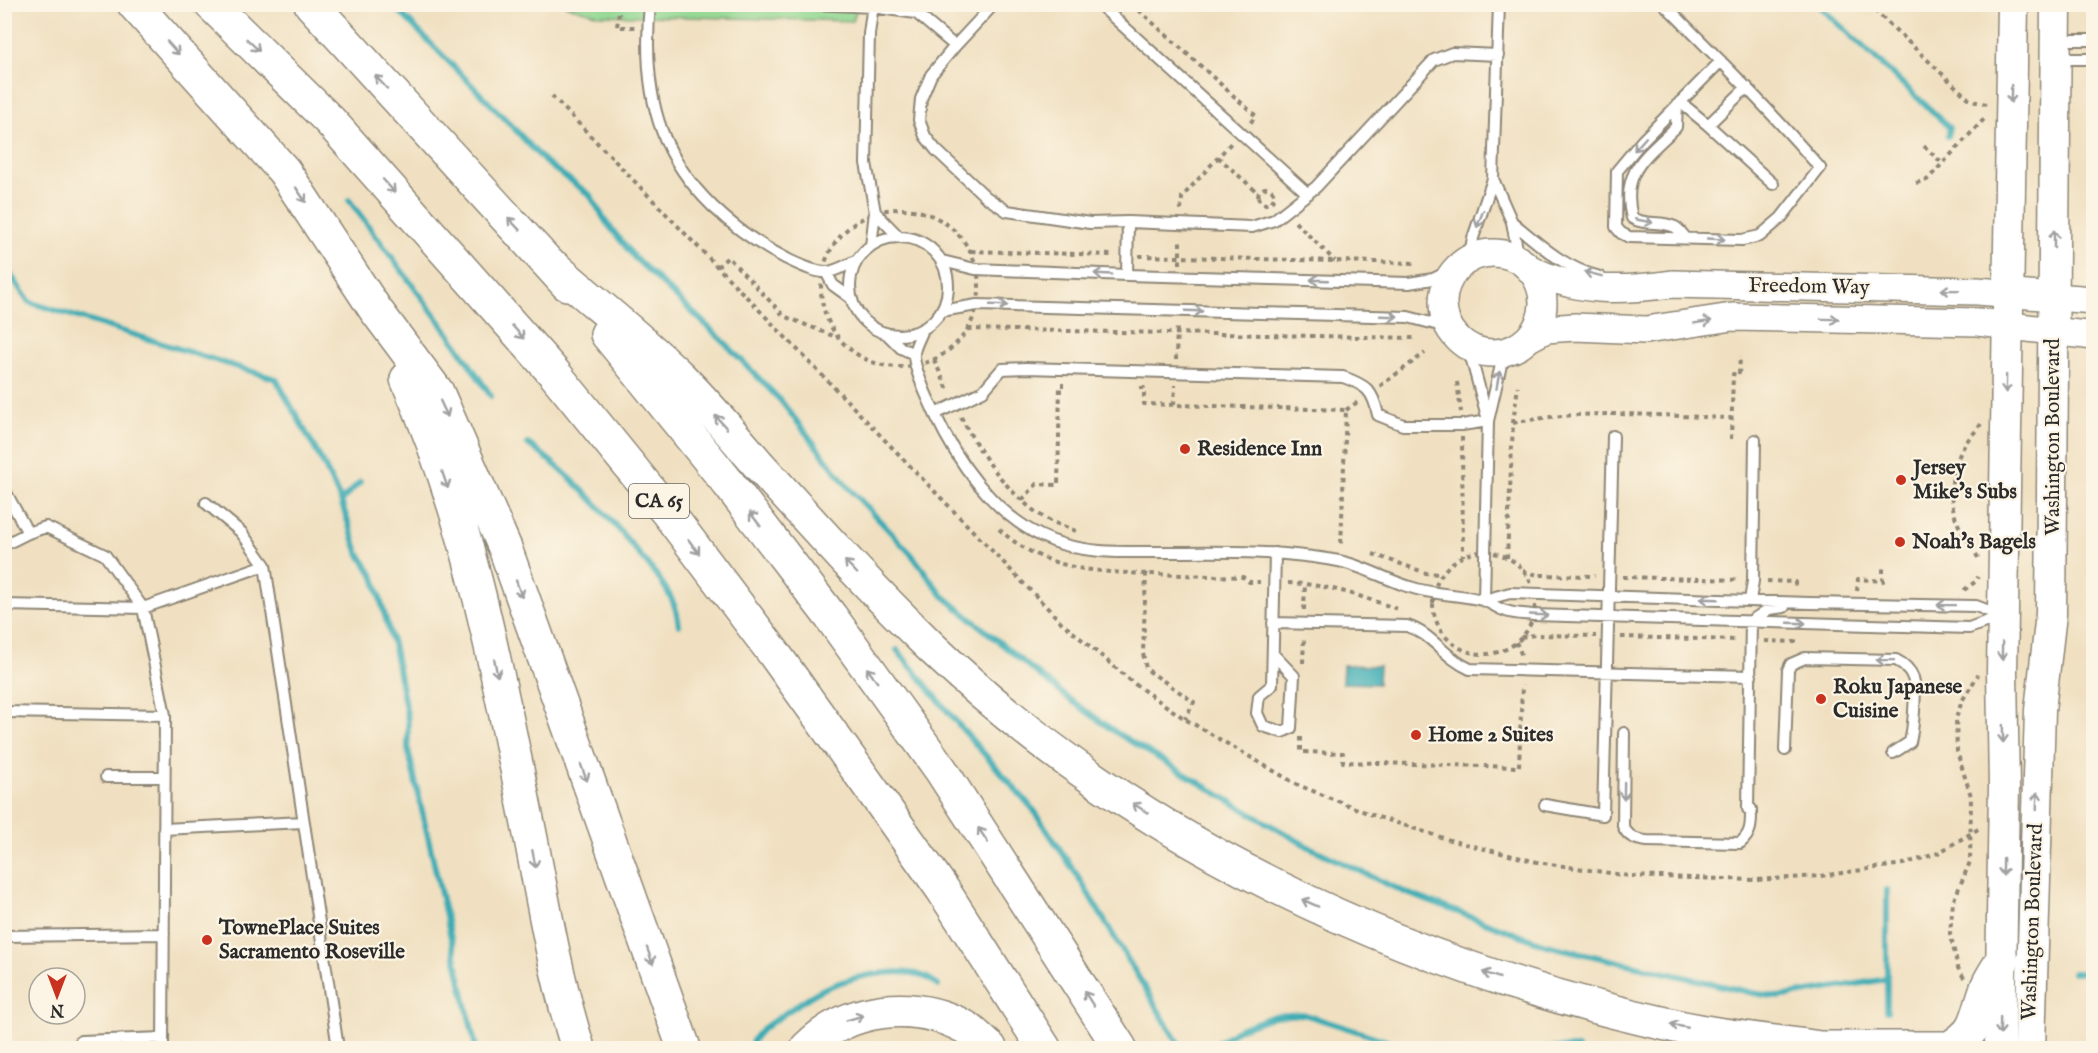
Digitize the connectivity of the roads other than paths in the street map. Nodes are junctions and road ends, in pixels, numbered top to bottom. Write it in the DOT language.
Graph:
graph roads {
  1 [pos="134,4"];
  2 [pos="211,4"];
  3 [pos="311,4"];
  4 [pos="650,4"];
  5 [pos="815,4"];
  6 [pos="994,4"];
  7 [pos="1099,4"];
  8 [pos="1499,4"];
  9 [pos="1664,4"];
  10 [pos="2013,4"];
  11 [pos="2056,4"];
  12 [pos="873,6"];
  13 [pos="2094,40"];
  14 [pos="955,46"];
  15 [pos="2056,49"];
  16 [pos="1498,55"];
  17 [pos="2094,59"];
  18 [pos="1720,61"];
  19 [pos="1747,87"];
  20 [pos="1678,103"];
  21 [pos="1708,125"];
  22 [pos="1493,179"];
  23 [pos="1773,184"];
  24 [pos="1308,194"];
  25 [pos="875,212"];
  26 [pos="1128,222"];
  27 [pos="1512,222"];
  28 [pos="899,237"];
  29 [pos="1685,237"];
  30 [pos="871,246"];
  31 [pos="856,261"];
  32 [pos="942,261"];
  33 [pos="1463,263"];
  34 [pos="1524,264"];
  35 [pos="554,267"];
  36 [pos="824,271"];
  37 [pos="1127,275"];
  38 [pos="1672,284"];
  39 [pos="2008,294"];
  40 [pos="2054,297"];
  41 [pos="851,298"];
  42 [pos="2094,300"];
  43 [pos="375,309"];
  44 [pos="941,311"];
  45 [pos="2007,325"];
  46 [pos="923,329"];
  47 [pos="2054,332"];
  48 [pos="886,333"];
  49 [pos="2094,336"];
  50 [pos="1463,342"];
  51 [pos="1523,342"];
  52 [pos="914,354"];
  53 [pos="935,414"];
  54 [pos="1488,421"];
  55 [pos="1613,436"];
  56 [pos="1755,440"];
  57 [pos="4,489"];
  58 [pos="206,503"];
  59 [pos="28,533"];
  60 [pos="4,545"];
  61 [pos="1275,553"];
  62 [pos="265,565"];
  63 [pos="1610,596"];
  64 [pos="1484,600"];
  65 [pos="1750,601"];
  66 [pos="1810,603"];
  67 [pos="4,605"];
  68 [pos="143,608"];
  69 [pos="2002,616"];
  70 [pos="1609,618"];
  71 [pos="1752,621"];
  72 [pos="1273,623"];
  73 [pos="1273,654"];
  74 [pos="1608,673"];
  75 [pos="1751,676"];
  76 [pos="4,712"];
  77 [pos="165,715"];
  78 [pos="1624,732"];
  79 [pos="1785,750"];
  80 [pos="1893,753"];
  81 [pos="106,777"];
  82 [pos="165,777"];
  83 [pos="1545,805"];
  84 [pos="304,822"];
  85 [pos="164,829"];
  86 [pos="164,934"];
  87 [pos="4,936"];
  88 [pos="2001,961"];
  89 [pos="163,1043"];
  90 [pos="81,1048"];
  91 [pos="338,1048"];
  92 [pos="578,1048"];
  93 [pos="684,1048"];
  94 [pos="807,1048"];
  95 [pos="990,1048"];
  96 [pos="1044,1048"];
  97 [pos="1120,1048"];
  98 [pos="1819,1048"];
  99 [pos="2000,1048"];
  100 [pos="2030,1048"];
  1 -- 43 [label="highway, one-way"];
  2 -- 96 [label="highway, CA 65, one-way"];
  35 -- 3 [label="highway, CA 65, one-way"];
  4 -- 36 [label="lane"];
  5 -- 12 [label="lane"];
  6 -- 14 [label="lane"];
  7 -- 24 [label="lane"];
  8 -- 16 [label="lane"];
  9 -- 18 [label="lane"];
  10 -- 39 [label="main road, Washington Boulevard, one-way"];
  11 -- 15 [label="main road, Washington Boulevard"];
  12 -- 14 [label="lane"];
  12 -- 25 [label="lane"];
  13 -- 15 [label="lane"];
  14 -- 26 [label="lane"];
  15 -- 17 [label="lane"];
  40 -- 15 [label="main road, Washington Boulevard, one-way"];
  16 -- 22 [label="lane"];
  16 -- 24 [label="lane"];
  18 -- 19 [label="lane"];
  18 -- 20 [label="lane"];
  19 -- 21 [label="lane"];
  29 -- 19 [label="lane, one-way"];
  20 -- 21 [label="lane"];
  20 -- 29 [label="lane, one-way"];
  20 -- 29 [label="lane, one-way"];
  21 -- 23 [label="lane"];
  22 -- 27 [label="lane"];
  22 -- 33 [label="lane, one-way"];
  24 -- 26 [label="lane"];
  25 -- 28 [label="lane"];
  25 -- 30 [label="lane"];
  26 -- 37 [label="lane"];
  27 -- 34 [label="lane"];
  38 -- 27 [label="lane, one-way"];
  28 -- 30 [label="lane"];
  28 -- 32 [label="lane"];
  30 -- 31 [label="lane"];
  31 -- 36 [label="lane"];
  31 -- 41 [label="lane"];
  37 -- 32 [label="lane, one-way"];
  32 -- 44 [label="lane"];
  33 -- 34 [label="street"];
  33 -- 37 [label="lane, one-way"];
  33 -- 50 [label="street"];
  34 -- 38 [label="street, Freedom Way"];
  34 -- 51 [label="street"];
  97 -- 35 [label="highway, CA 65, one-way"];
  98 -- 35 [label="highway, one-way"];
  36 -- 41 [label="lane"];
  39 -- 38 [label="street, Freedom Way, one-way"];
  39 -- 40 [label="street, Freedom Way"];
  39 -- 45 [label="main road, Washington Boulevard"];
  40 -- 42 [label="street, Freedom Way"];
  40 -- 47 [label="main road, Washington Boulevard"];
  41 -- 48 [label="lane"];
  43 -- 92 [label="highway, one-way"];
  43 -- 93 [label="highway, one-way"];
  44 -- 46 [label="lane"];
  44 -- 50 [label="lane, one-way"];
  45 -- 47 [label="street, Freedom Way"];
  51 -- 45 [label="street, Freedom Way, one-way"];
  45 -- 69 [label="main road, Washington Boulevard, one-way"];
  46 -- 48 [label="lane"];
  46 -- 52 [label="lane"];
  47 -- 49 [label="street, Freedom Way"];
  100 -- 47 [label="main road, Washington Boulevard, one-way"];
  48 -- 52 [label="lane"];
  50 -- 51 [label="street"];
  50 -- 54 [label="lane"];
  54 -- 51 [label="lane, one-way"];
  52 -- 53 [label="lane"];
  53 -- 54 [label="lane"];
  53 -- 61 [label="lane"];
  54 -- 64 [label="lane"];
  55 -- 63 [label="lane"];
  56 -- 65 [label="lane"];
  57 -- 59 [label="lane"];
  58 -- 62 [label="lane"];
  59 -- 60 [label="lane"];
  59 -- 68 [label="lane"];
  61 -- 64 [label="lane"];
  61 -- 72 [label="lane"];
  62 -- 68 [label="lane"];
  62 -- 84 [label="lane"];
  63 -- 64 [label="lane"];
  65 -- 63 [label="lane, one-way"];
  63 -- 70 [label="lane"];
  64 -- 70 [label="lane, one-way"];
  65 -- 66 [label="lane"];
  69 -- 66 [label="lane, one-way"];
  66 -- 71 [label="lane"];
  67 -- 68 [label="lane"];
  68 -- 77 [label="lane"];
  71 -- 69 [label="lane, one-way"];
  69 -- 88 [label="main road, Washington Boulevard, one-way"];
  70 -- 71 [label="lane"];
  70 -- 74 [label="lane"];
  71 -- 75 [label="lane"];
  72 -- 73 [label="lane"];
  72 -- 74 [label="lane"];
  73 -- 73 [label="lane"];
  74 -- 75 [label="lane"];
  74 -- 83 [label="lane"];
  78 -- 75 [label="lane, one-way"];
  76 -- 77 [label="lane"];
  77 -- 82 [label="lane"];
  80 -- 79 [label="lane, one-way"];
  81 -- 82 [label="lane"];
  82 -- 85 [label="lane"];
  84 -- 85 [label="lane"];
  84 -- 91 [label="lane"];
  85 -- 86 [label="lane"];
  86 -- 87 [label="lane"];
  86 -- 89 [label="lane"];
  88 -- 98 [label="highway"];
  88 -- 99 [label="main road, Washington Boulevard, one-way"];
  89 -- 90 [label="lane"];
  94 -- 95 [label="highway, one-way"];
}
